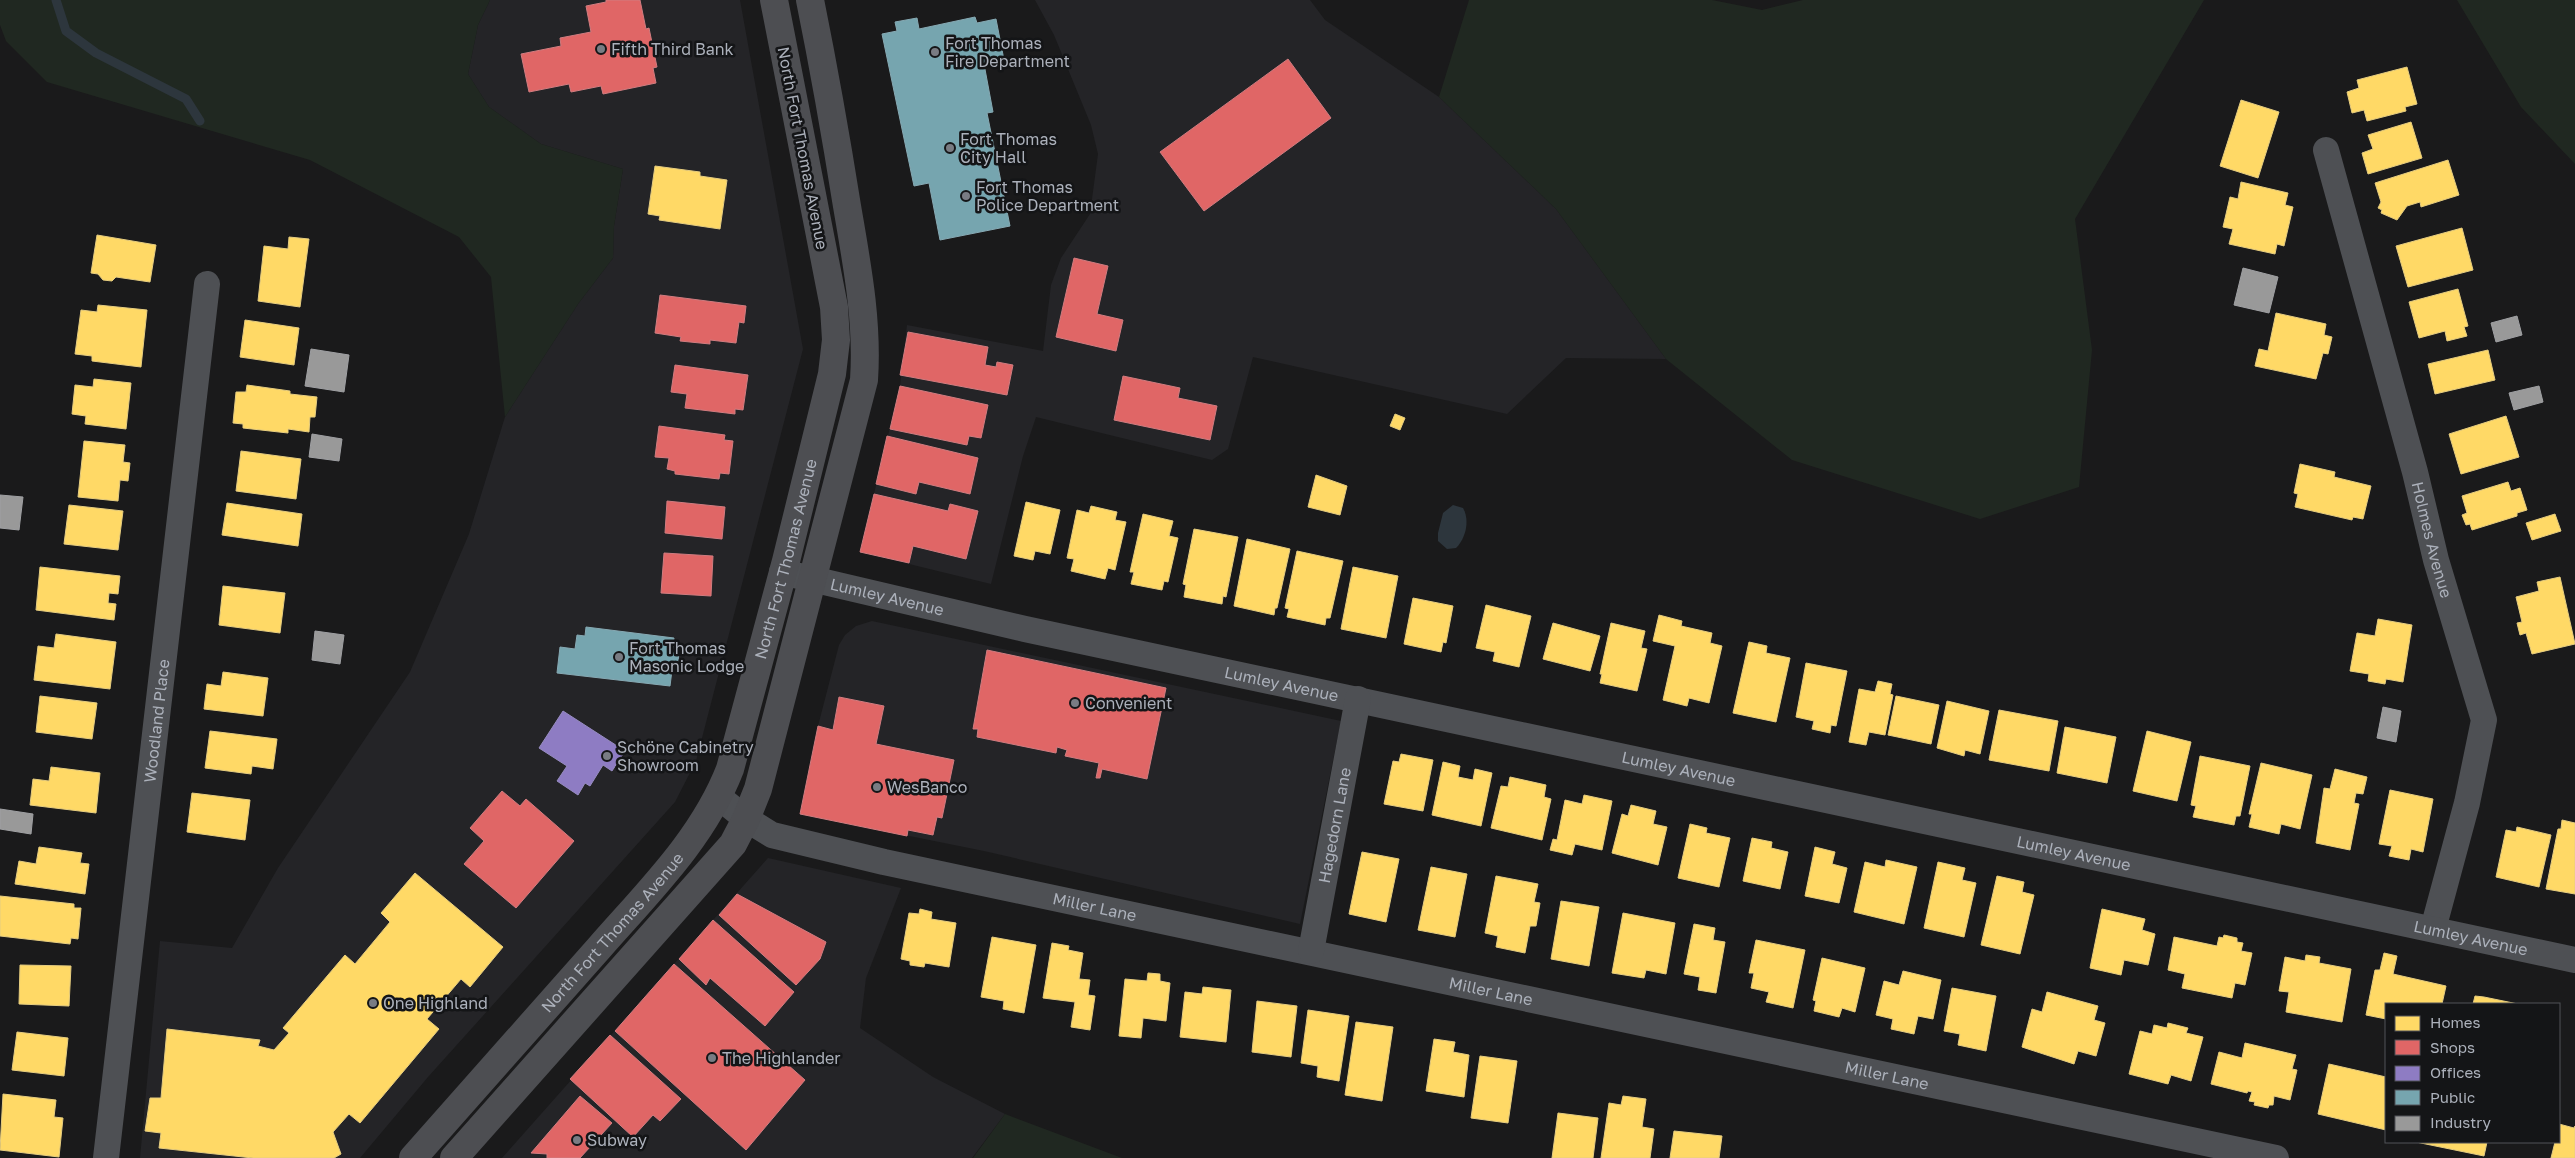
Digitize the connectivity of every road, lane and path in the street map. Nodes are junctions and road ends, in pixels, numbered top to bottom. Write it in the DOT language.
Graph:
graph roads {
  1 [pos="774,0"];
  2 [pos="810,0"];
  3 [pos="2326,150"];
  4 [pos="207,284"];
  5 [pos="782,572"];
  6 [pos="813,578"];
  7 [pos="1358,700"];
  8 [pos="719,797"];
  9 [pos="746,819"];
  10 [pos="2433,929"];
  11 [pos="1312,951"];
  12 [pos="2575,960"];
  13 [pos="106,1158"];
  14 [pos="413,1158"];
  15 [pos="454,1158"];
  16 [pos="2276,1158"];
  1 -- 5 [label="main road, North Fort Thomas Avenue"];
  2 -- 6 [label="main road, North Fort Thomas Avenue"];
  3 -- 10 [label="street, Holmes Avenue"];
  4 -- 13 [label="street, Woodland Place"];
  5 -- 6 [label="street, Lumley Avenue"];
  5 -- 8 [label="main road, North Fort Thomas Avenue"];
  6 -- 7 [label="street, Lumley Avenue"];
  6 -- 9 [label="main road, North Fort Thomas Avenue"];
  7 -- 10 [label="street, Lumley Avenue"];
  7 -- 11 [label="street, Hagedorn Lane"];
  8 -- 9 [label="street, Miller Lane"];
  8 -- 14 [label="main road, North Fort Thomas Avenue"];
  9 -- 11 [label="street, Miller Lane"];
  9 -- 15 [label="main road, North Fort Thomas Avenue"];
  10 -- 12 [label="street, Lumley Avenue"];
  11 -- 16 [label="street, Miller Lane"];
}
